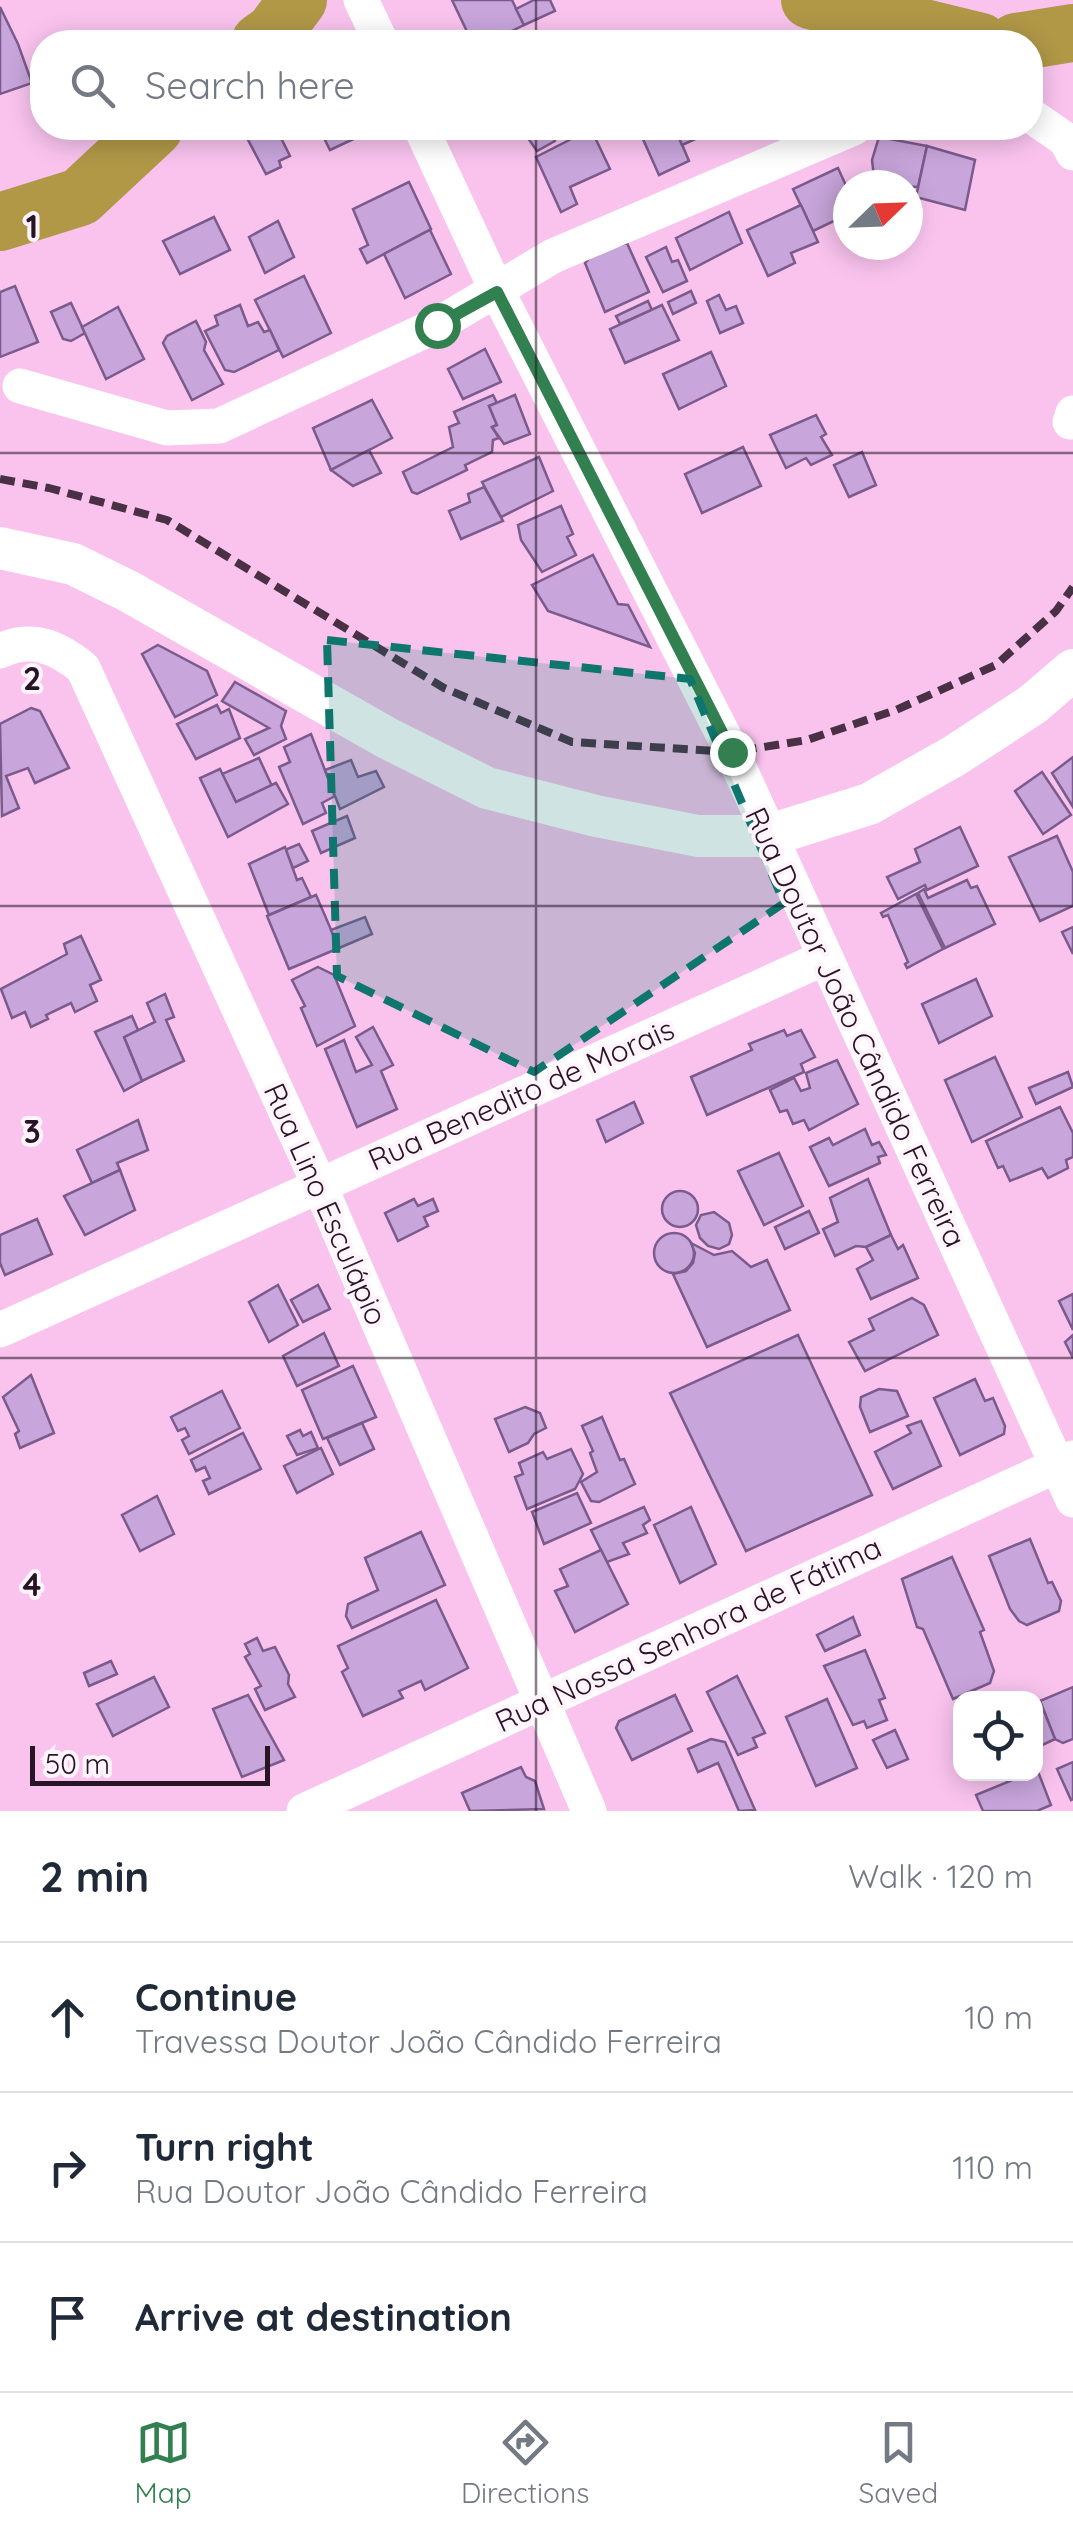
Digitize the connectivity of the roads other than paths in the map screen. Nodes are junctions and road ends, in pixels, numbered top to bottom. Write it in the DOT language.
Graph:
graph roads {
  1 [pos="361,0"];
  2 [pos="375,30"];
  3 [pos="1043,124"];
  4 [pos="427,140"];
  5 [pos="826,140"];
  6 [pos="1073,153"];
  7 [pos="497,292"];
  8 [pos="20,386"];
  9 [pos="0,548"];
  10 [pos="9,646"];
  11 [pos="1073,670"];
  12 [pos="768,836"];
  13 [pos="824,958"];
  14 [pos="319,1184"];
  15 [pos="0,1330"];
  16 [pos="1065,1461"];
  17 [pos="1073,1500"];
  18 [pos="541,1702"];
  19 [pos="304,1811"];
  20 [pos="588,1811"];
  1 -- 2 [label="street"];
  3 -- 6 [label="street"];
  4 -- 7 [label="street, Rua Doutor João Cândido Ferreira"];
  5 -- 7 [label="street"];
  7 -- 8 [label="street"];
  7 -- 12 [label="street, Rua Doutor João Cândido Ferreira"];
  9 -- 12 [label="main road"];
  10 -- 14 [label="street, Rua Lino Esculápio"];
  11 -- 12 [label="main road"];
  12 -- 13 [label="street, Rua Doutor João Cândido Ferreira"];
  13 -- 14 [label="street, Rua Benedito de Morais"];
  13 -- 16 [label="street, Rua Doutor João Cândido Ferreira"];
  14 -- 15 [label="street, Rua Benedito de Morais"];
  14 -- 18 [label="street, Rua Lino Esculápio"];
  16 -- 17 [label="street, Rua Doutor João Cândido Ferreira"];
  16 -- 18 [label="street, Rua Nossa Senhora de Fátima"];
  18 -- 19 [label="street, Rua Nossa Senhora de Fátima"];
  18 -- 20 [label="street, Rua Lino Esculápio"];
}
